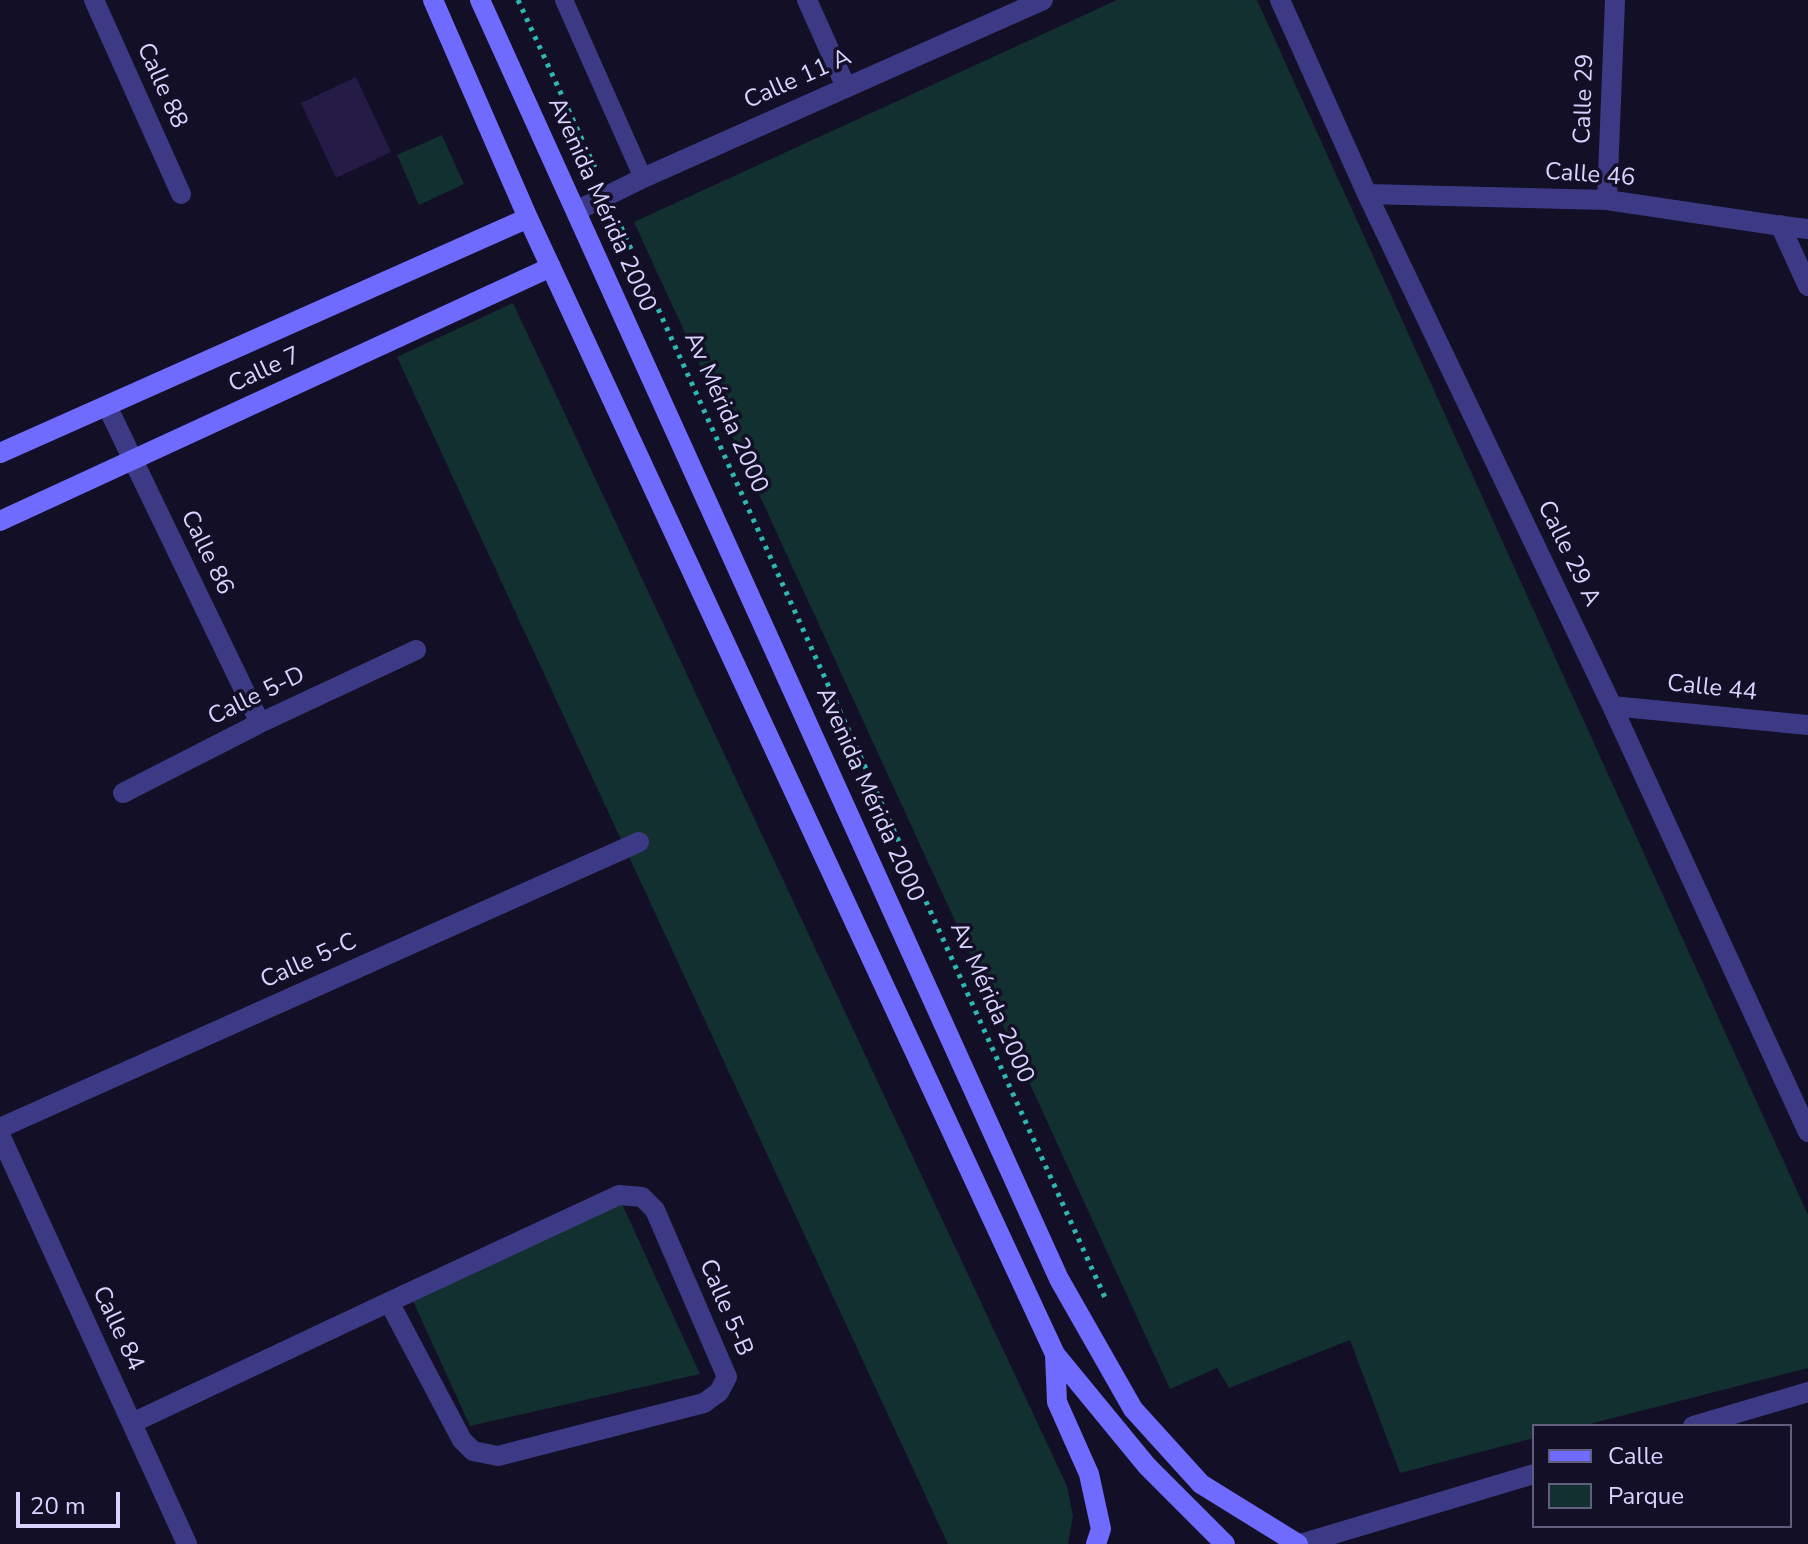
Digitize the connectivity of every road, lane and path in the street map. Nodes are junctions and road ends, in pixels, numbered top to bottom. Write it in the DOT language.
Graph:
graph roads {
  1 [pos="94,0"];
  2 [pos="433,0"];
  3 [pos="480,0"];
  4 [pos="518,0"];
  5 [pos="564,0"];
  6 [pos="807,0"];
  7 [pos="1043,0"];
  8 [pos="1280,0"];
  9 [pos="1615,0"];
  10 [pos="846,87"];
  11 [pos="643,178"];
  12 [pos="181,194"];
  13 [pos="1367,194"];
  14 [pos="607,196"];
  15 [pos="1607,200"];
  16 [pos="576,211"];
  17 [pos="528,218"];
  18 [pos="1780,225"];
  19 [pos="1808,229"];
  20 [pos="551,267"];
  21 [pos="1808,286"];
  22 [pos="107,406"];
  23 [pos="0,453"];
  24 [pos="132,461"];
  25 [pos="0,521"];
  26 [pos="416,650"];
  27 [pos="1612,706"];
  28 [pos="260,723"];
  29 [pos="1808,725"];
  30 [pos="123,793"];
  31 [pos="639,842"];
  32 [pos="0,1128"];
  33 [pos="1808,1132"];
  34 [pos="0,1135"];
  35 [pos="389,1302"];
  36 [pos="1111,1310"];
  37 [pos="1055,1354"];
  38 [pos="1808,1392"];
  39 [pos="132,1423"];
  40 [pos="1700,1424"];
  41 [pos="1532,1475"];
  42 [pos="187,1544"];
  43 [pos="1096,1544"];
  44 [pos="1225,1544"];
  45 [pos="1299,1544"];
  1 -- 12 [label="street, Calle 88"];
  2 -- 17 [label="main road"];
  3 -- 16 [label="main road, Avenida Mérida 2000"];
  4 -- 14 [label="path, Av Mérida 2000"];
  5 -- 11 [label="lane"];
  6 -- 10 [label="street"];
  7 -- 10 [label="street, Calle 11 A"];
  8 -- 13 [label="street, Calle 29 A"];
  9 -- 15 [label="street, Calle 29"];
  10 -- 11 [label="street, Calle 11 A"];
  11 -- 14 [label="street, Calle 11 A"];
  13 -- 15 [label="street, Calle 46"];
  13 -- 27 [label="street, Calle 29 A"];
  14 -- 16 [label="street, Calle 11 A"];
  14 -- 36 [label="path, Av Mérida 2000"];
  15 -- 18 [label="street, Calle 46"];
  16 -- 45 [label="main road, Avenida Mérida 2000"];
  17 -- 20 [label="main road"];
  17 -- 22 [label="main road, Calle 7"];
  18 -- 19 [label="street, Calle 46"];
  18 -- 21 [label="street"];
  20 -- 24 [label="main road, Calle 7"];
  20 -- 37 [label="main road"];
  22 -- 23 [label="main road, Calle 7"];
  22 -- 24 [label="street, Calle 86"];
  24 -- 25 [label="main road, Calle 7"];
  24 -- 28 [label="street, Calle 86"];
  26 -- 28 [label="street, Calle 5-D"];
  27 -- 29 [label="street, Calle 44"];
  27 -- 33 [label="street, Calle 29 A"];
  28 -- 30 [label="street, Calle 5-D"];
  31 -- 32 [label="street, Calle 5-C"];
  34 -- 39 [label="street, Calle 84"];
  35 -- 35 [label="street, Calle 5-B"];
  35 -- 39 [label="street, Calle 5-B"];
  37 -- 43 [label="main road"];
  37 -- 44 [label="main road"];
  38 -- 40 [label="street"];
  39 -- 42 [label="street, Calle 84"];
  41 -- 45 [label="street"];
}
